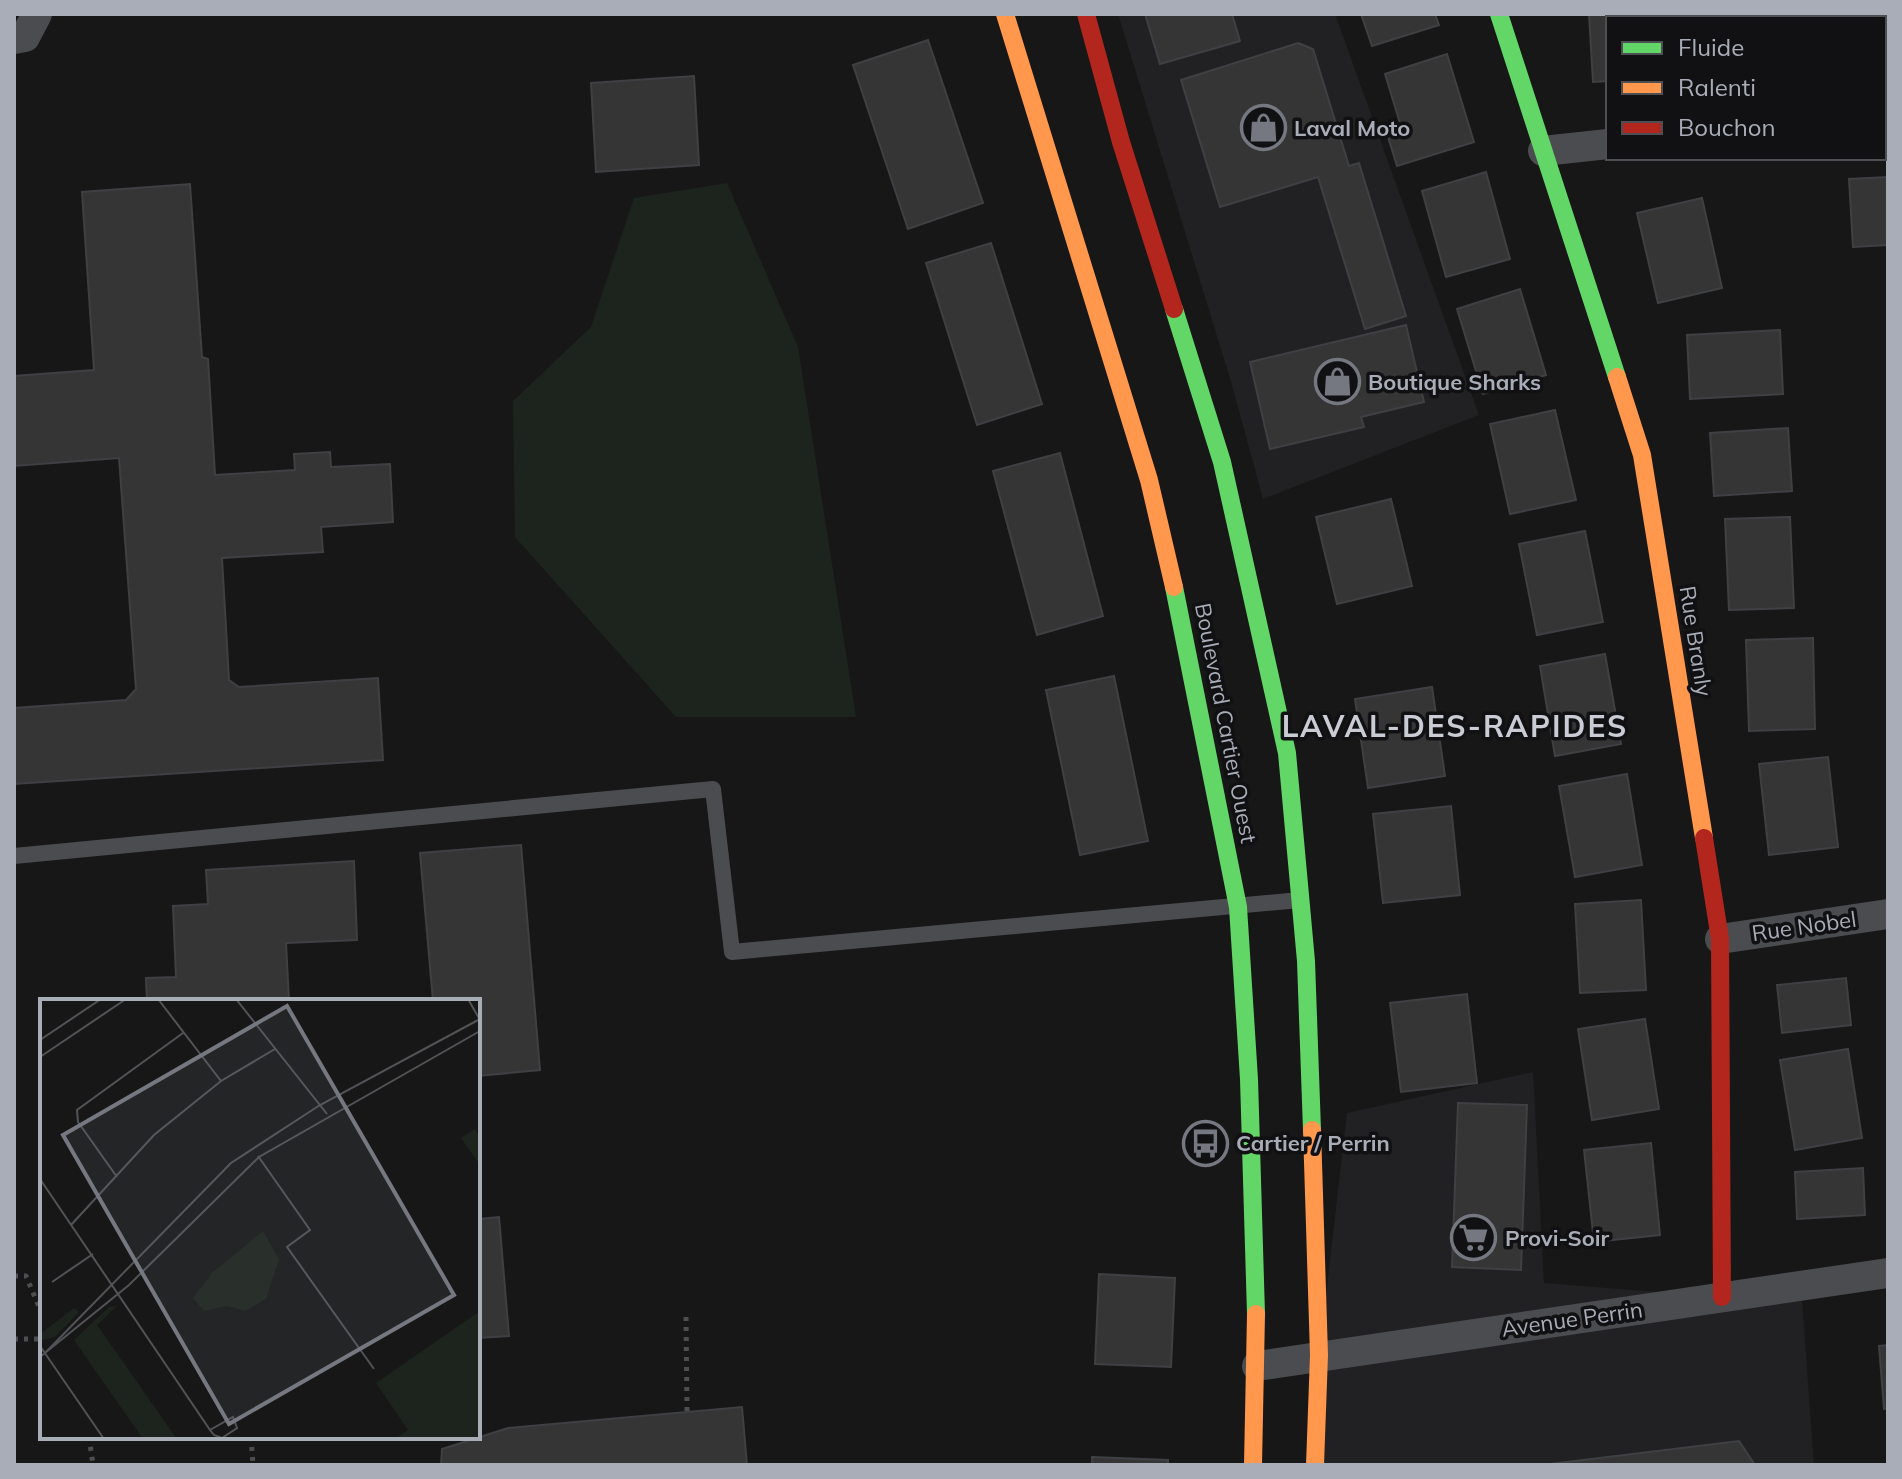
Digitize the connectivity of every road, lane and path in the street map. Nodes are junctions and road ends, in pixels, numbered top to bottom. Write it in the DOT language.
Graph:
graph roads {
  1 [pos="37,14"];
  2 [pos="1005,14"];
  3 [pos="1086,14"];
  4 [pos="1499,14"];
  5 [pos="14,39"];
  6 [pos="1606,144"];
  7 [pos="1543,151"];
  8 [pos="14,856"];
  9 [pos="1302,900"];
  10 [pos="1238,907"];
  11 [pos="1888,914"];
  12 [pos="1720,939"];
  13 [pos="1888,1273"];
  14 [pos="14,1276"];
  15 [pos="1722,1297"];
  16 [pos="40,1309"];
  17 [pos="686,1317"];
  18 [pos="14,1339"];
  19 [pos="40,1339"];
  20 [pos="1319,1355"];
  21 [pos="1257,1366"];
  22 [pos="687,1412"];
  23 [pos="89,1439"];
  24 [pos="251,1439"];
  25 [pos="93,1465"];
  26 [pos="253,1465"];
  27 [pos="1253,1465"];
  28 [pos="1315,1465"];
  1 -- 5 [label="street"];
  2 -- 10 [label="street, Boulevard Cartier Ouest"];
  3 -- 9 [label="street"];
  4 -- 7 [label="street, Rue Branly"];
  6 -- 7 [label="street"];
  7 -- 12 [label="street, Rue Branly"];
  8 -- 10 [label="lane"];
  9 -- 10 [label="lane"];
  9 -- 20 [label="street"];
  10 -- 21 [label="street, Boulevard Cartier Ouest"];
  11 -- 12 [label="street, Rue Nobel"];
  12 -- 15 [label="street, Rue Branly"];
  13 -- 15 [label="street, Avenue Perrin"];
  14 -- 16 [label="path"];
  15 -- 20 [label="street, Avenue Perrin"];
  17 -- 22 [label="path"];
  18 -- 19 [label="path"];
  20 -- 21 [label="street, Avenue Perrin"];
  20 -- 28 [label="street"];
  21 -- 27 [label="street, Boulevard Cartier Ouest"];
  23 -- 25 [label="path"];
  24 -- 26 [label="path"];
}
